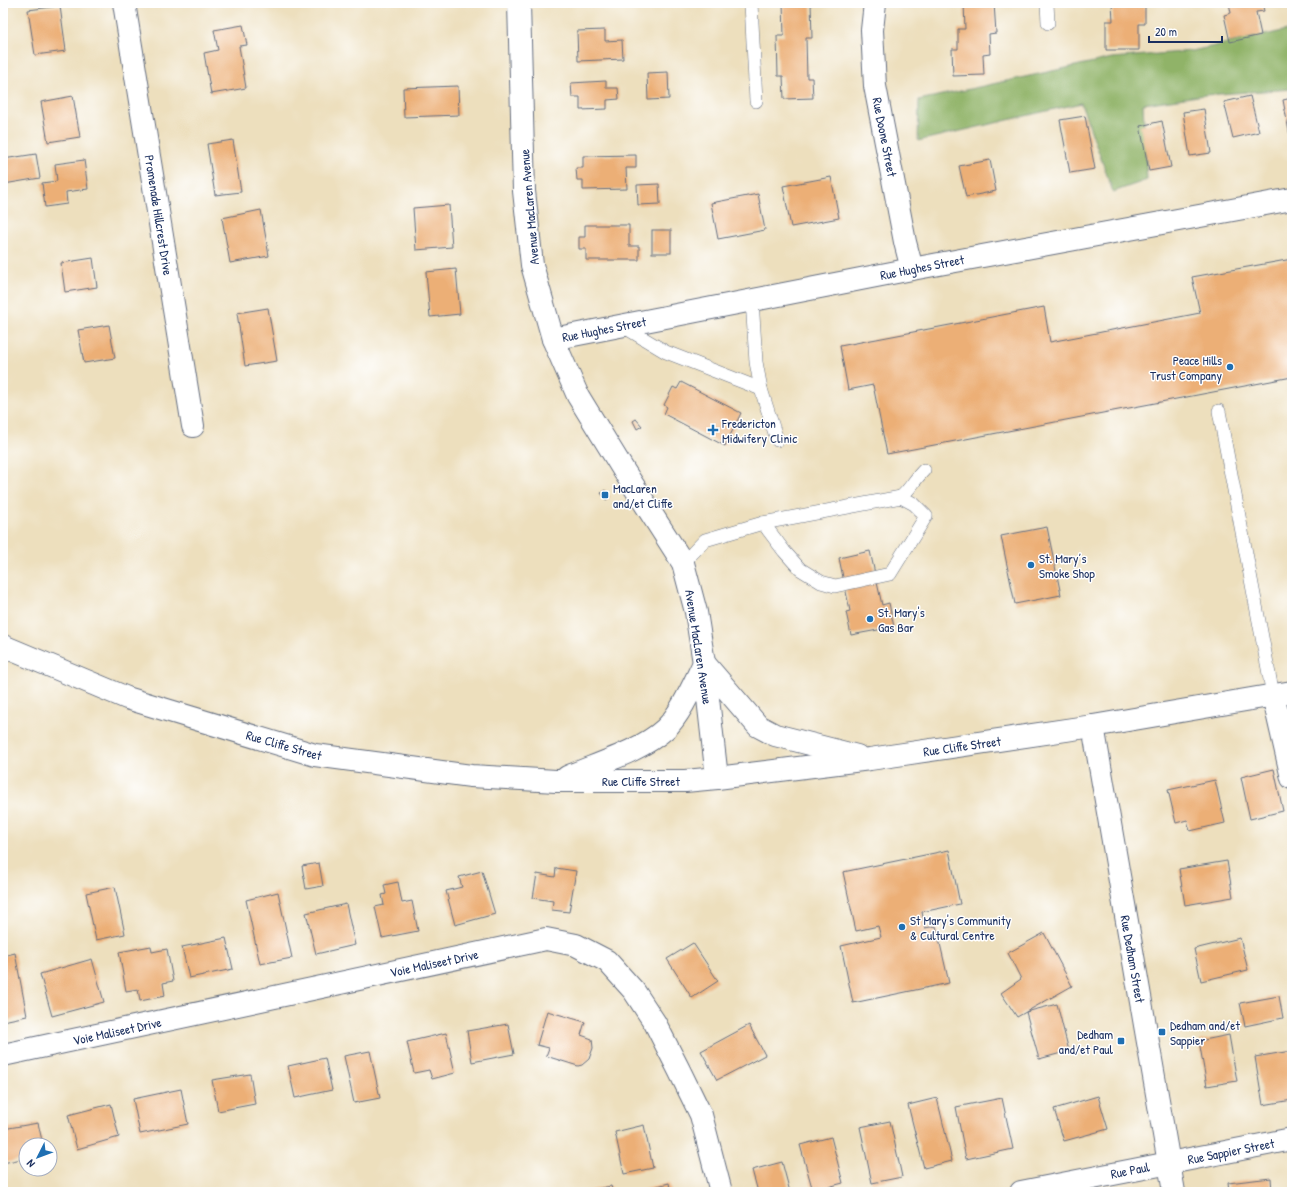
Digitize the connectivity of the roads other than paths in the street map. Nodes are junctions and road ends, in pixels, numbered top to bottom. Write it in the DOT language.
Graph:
graph roads {
  1 [pos="124,3"];
  2 [pos="519,3"];
  3 [pos="751,3"];
  4 [pos="875,3"];
  5 [pos="1047,3"];
  6 [pos="1048,24"];
  7 [pos="756,101"];
  8 [pos="1292,199"];
  9 [pos="912,269"];
  10 [pos="752,300"];
  11 [pos="621,325"];
  12 [pos="553,339"];
  13 [pos="761,389"];
  14 [pos="1219,411"];
  15 [pos="193,426"];
  16 [pos="777,440"];
  17 [pos="924,470"];
  18 [pos="901,497"];
  19 [pos="763,523"];
  20 [pos="683,563"];
  21 [pos="3,646"];
  22 [pos="704,663"];
  23 [pos="1283,693"];
  24 [pos="1093,726"];
  25 [pos="870,759"];
  26 [pos="717,778"];
  27 [pos="1292,778"];
  28 [pos="556,781"];
  29 [pos="3,1055"];
  30 [pos="1292,1139"];
  31 [pos="1169,1162"];
  32 [pos="721,1192"];
  33 [pos="1021,1192"];
  34 [pos="1174,1192"];
  1 -- 15 [label="street, Promenade Hillcrest Drive"];
  2 -- 12 [label="street, Avenue MacLaren Avenue"];
  3 -- 7 [label="lane"];
  4 -- 9 [label="street, Rue Doone Street"];
  5 -- 6 [label="lane"];
  8 -- 9 [label="street, Rue Hughes Street"];
  9 -- 10 [label="street, Rue Hughes Street"];
  10 -- 11 [label="street, Rue Hughes Street"];
  10 -- 13 [label="lane"];
  11 -- 12 [label="street, Rue Hughes Street"];
  11 -- 13 [label="lane"];
  12 -- 20 [label="street, Avenue MacLaren Avenue"];
  13 -- 16 [label="lane"];
  14 -- 23 [label="lane"];
  17 -- 18 [label="lane"];
  18 -- 19 [label="lane"];
  18 -- 19 [label="lane"];
  19 -- 20 [label="lane"];
  20 -- 22 [label="street, Avenue MacLaren Avenue"];
  21 -- 28 [label="street, Rue Cliffe Street"];
  22 -- 25 [label="street"];
  22 -- 26 [label="street, Avenue MacLaren Avenue"];
  22 -- 28 [label="street"];
  23 -- 24 [label="street, Rue Cliffe Street"];
  23 -- 27 [label="street"];
  24 -- 25 [label="street, Rue Cliffe Street"];
  24 -- 31 [label="street, Rue Dedham Street"];
  25 -- 26 [label="street, Rue Cliffe Street"];
  26 -- 28 [label="street, Rue Cliffe Street"];
  29 -- 32 [label="street, Voie Maliseet Drive"];
  30 -- 31 [label="street, Rue Sappier Street"];
  31 -- 33 [label="street, Rue Paul"];
  31 -- 34 [label="street, Rue Dedham Street"];
}
